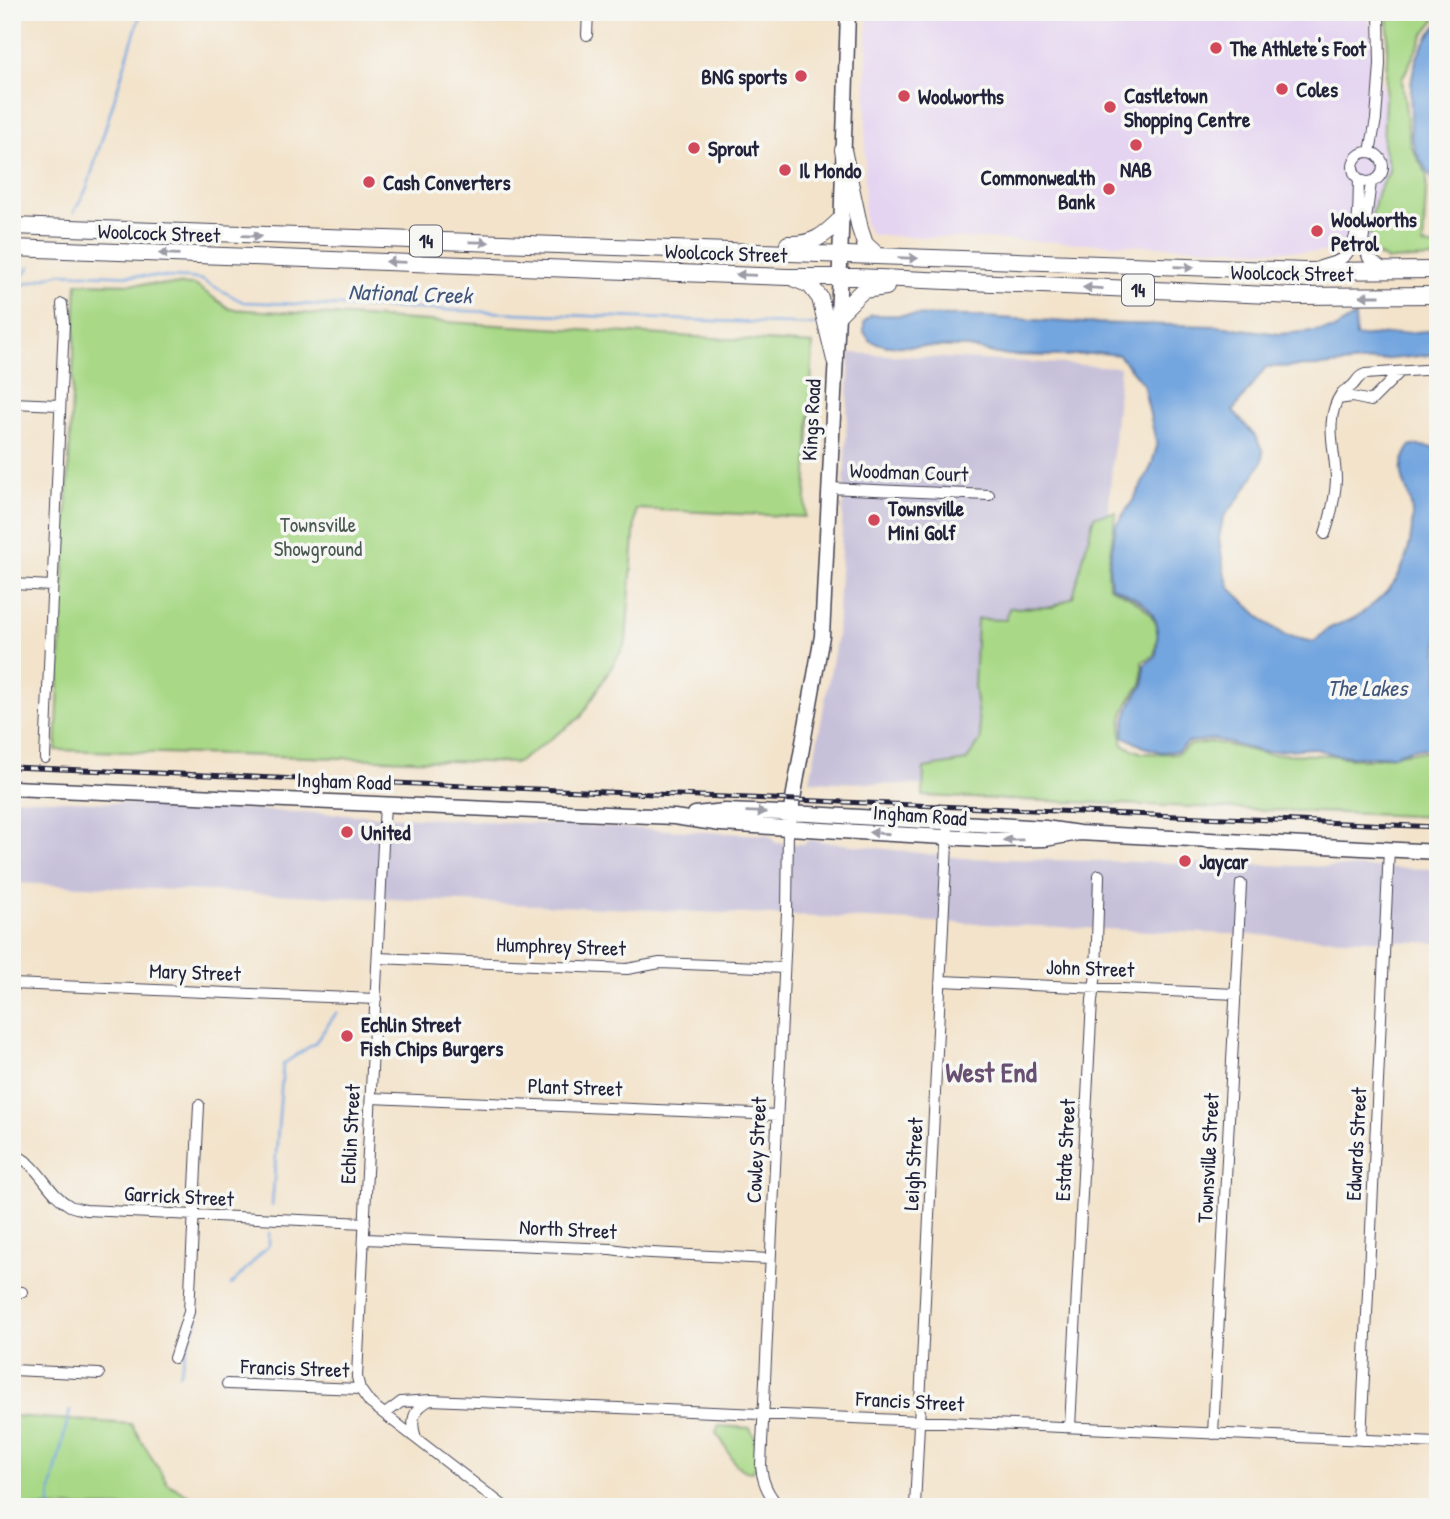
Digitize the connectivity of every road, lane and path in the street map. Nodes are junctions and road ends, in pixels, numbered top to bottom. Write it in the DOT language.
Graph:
graph roads {
  1 [pos="588,12"];
  2 [pos="848,12"];
  3 [pos="1379,12"];
  4 [pos="587,35"];
  5 [pos="843,150"];
  6 [pos="1370,152"];
  7 [pos="1359,179"];
  8 [pos="1371,182"];
  9 [pos="841,219"];
  10 [pos="12,226"];
  11 [pos="573,244"];
  12 [pos="12,248"];
  13 [pos="839,255"];
  14 [pos="878,256"];
  15 [pos="1438,270"];
  16 [pos="1304,271"];
  17 [pos="1390,272"];
  18 [pos="788,277"];
  19 [pos="839,277"];
  20 [pos="976,282"];
  21 [pos="1438,295"];
  22 [pos="62,304"];
  23 [pos="837,316"];
  24 [pos="835,360"];
  25 [pos="1438,369"];
  26 [pos="1400,372"];
  27 [pos="1369,374"];
  28 [pos="1353,386"];
  29 [pos="1380,391"];
  30 [pos="1358,398"];
  31 [pos="1338,399"];
  32 [pos="12,403"];
  33 [pos="60,405"];
  34 [pos="828,488"];
  35 [pos="989,495"];
  36 [pos="1325,534"];
  37 [pos="12,584"];
  38 [pos="52,586"];
  39 [pos="46,758"];
  40 [pos="12,788"];
  41 [pos="385,803"];
  42 [pos="789,820"];
  43 [pos="948,830"];
  44 [pos="1389,849"];
  45 [pos="1438,852"];
  46 [pos="1099,875"];
  47 [pos="1241,884"];
  48 [pos="378,958"];
  49 [pos="784,968"];
  50 [pos="942,981"];
  51 [pos="12,984"];
  52 [pos="1094,988"];
  53 [pos="1236,994"];
  54 [pos="376,999"];
  55 [pos="371,1098"];
  56 [pos="199,1105"];
  57 [pos="777,1115"];
  58 [pos="12,1154"];
  59 [pos="194,1216"];
  60 [pos="365,1223"];
  61 [pos="365,1239"];
  62 [pos="770,1259"];
  63 [pos="174,1358"];
  64 [pos="12,1370"];
  65 [pos="99,1374"];
  66 [pos="227,1384"];
  67 [pos="360,1390"];
  68 [pos="431,1400"];
  69 [pos="384,1414"];
  70 [pos="763,1414"];
  71 [pos="918,1421"];
  72 [pos="1070,1427"];
  73 [pos="1213,1434"];
  74 [pos="416,1438"];
  75 [pos="1361,1440"];
  76 [pos="1438,1443"];
  77 [pos="505,1507"];
  78 [pos="780,1507"];
  79 [pos="915,1507"];
  1 -- 4 [label="street"];
  2 -- 5 [label="main road, Kings Road"];
  3 -- 6 [label="street"];
  5 -- 9 [label="main road, Kings Road"];
  5 -- 14 [label="main road"];
  6 -- 7 [label="street"];
  6 -- 8 [label="street"];
  7 -- 8 [label="street"];
  7 -- 16 [label="street"];
  8 -- 17 [label="street"];
  9 -- 11 [label="main road"];
  9 -- 13 [label="main road, Kings Road"];
  10 -- 11 [label="main road, Woolcock Street / 14, one-way"];
  11 -- 13 [label="main road, Woolcock Street / 14"];
  18 -- 12 [label="main road, Woolcock Street / 14, one-way"];
  13 -- 14 [label="main road, Woolcock Street / 14"];
  13 -- 19 [label="main road, Kings Road"];
  14 -- 16 [label="main road, Woolcock Street / 14, one-way"];
  15 -- 17 [label="main road, Woolcock Street / 14"];
  16 -- 17 [label="main road, Woolcock Street / 14"];
  18 -- 19 [label="main road, Woolcock Street / 14"];
  18 -- 24 [label="main road"];
  19 -- 20 [label="main road, Woolcock Street / 14"];
  19 -- 23 [label="main road, Kings Road"];
  21 -- 20 [label="main road, Woolcock Street / 14, one-way"];
  20 -- 23 [label="main road"];
  22 -- 33 [label="street"];
  23 -- 24 [label="main road, Kings Road"];
  24 -- 34 [label="main road, Kings Road"];
  25 -- 26 [label="street"];
  26 -- 27 [label="street"];
  26 -- 29 [label="street"];
  27 -- 28 [label="street"];
  27 -- 29 [label="street"];
  28 -- 30 [label="street"];
  28 -- 31 [label="street"];
  29 -- 30 [label="street"];
  30 -- 31 [label="street"];
  31 -- 36 [label="street"];
  32 -- 33 [label="street"];
  33 -- 38 [label="street"];
  34 -- 35 [label="street, Woodman Court"];
  34 -- 42 [label="main road, Kings Road"];
  37 -- 38 [label="street"];
  38 -- 39 [label="street"];
  40 -- 41 [label="main road, Ingham Road"];
  41 -- 42 [label="main road, Ingham Road"];
  41 -- 48 [label="street, Echlin Street"];
  42 -- 43 [label="main road, Ingham Road"];
  42 -- 49 [label="street, Cowley Street"];
  43 -- 44 [label="main road, Ingham Road"];
  43 -- 50 [label="street, Leigh Street"];
  44 -- 45 [label="main road, Ingham Road"];
  44 -- 75 [label="street, Edwards Street"];
  46 -- 52 [label="street, Estate Street"];
  47 -- 53 [label="street, Townsville Street"];
  48 -- 49 [label="street, Humphrey Street"];
  48 -- 54 [label="street, Echlin Street"];
  49 -- 57 [label="street, Cowley Street"];
  50 -- 52 [label="street, John Street"];
  50 -- 71 [label="street, Leigh Street"];
  51 -- 54 [label="street, Mary Street"];
  52 -- 53 [label="street, John Street"];
  52 -- 72 [label="street, Estate Street"];
  53 -- 73 [label="street, Townsville Street"];
  54 -- 55 [label="street, Echlin Street"];
  55 -- 57 [label="street, Plant Street"];
  55 -- 60 [label="street, Echlin Street"];
  56 -- 59 [label="street"];
  57 -- 62 [label="street, Cowley Street"];
  58 -- 59 [label="street, Garrick Street"];
  59 -- 60 [label="street, Garrick Street"];
  59 -- 63 [label="street"];
  60 -- 61 [label="street, Echlin Street"];
  61 -- 62 [label="street, North Street"];
  61 -- 67 [label="street, Echlin Street"];
  62 -- 70 [label="street, Cowley Street"];
  64 -- 65 [label="street"];
  66 -- 67 [label="street, Francis Street"];
  67 -- 69 [label="street"];
  68 -- 69 [label="street, Francis Street"];
  68 -- 70 [label="street, Francis Street"];
  68 -- 74 [label="street"];
  69 -- 74 [label="street"];
  70 -- 71 [label="street, Francis Street"];
  70 -- 78 [label="street, Cowley Street"];
  71 -- 72 [label="street, Francis Street"];
  71 -- 79 [label="street, Leigh Street"];
  72 -- 73 [label="street, Francis Street"];
  73 -- 75 [label="street, Francis Street"];
  74 -- 77 [label="street"];
  75 -- 76 [label="street, Francis Street"];
}
